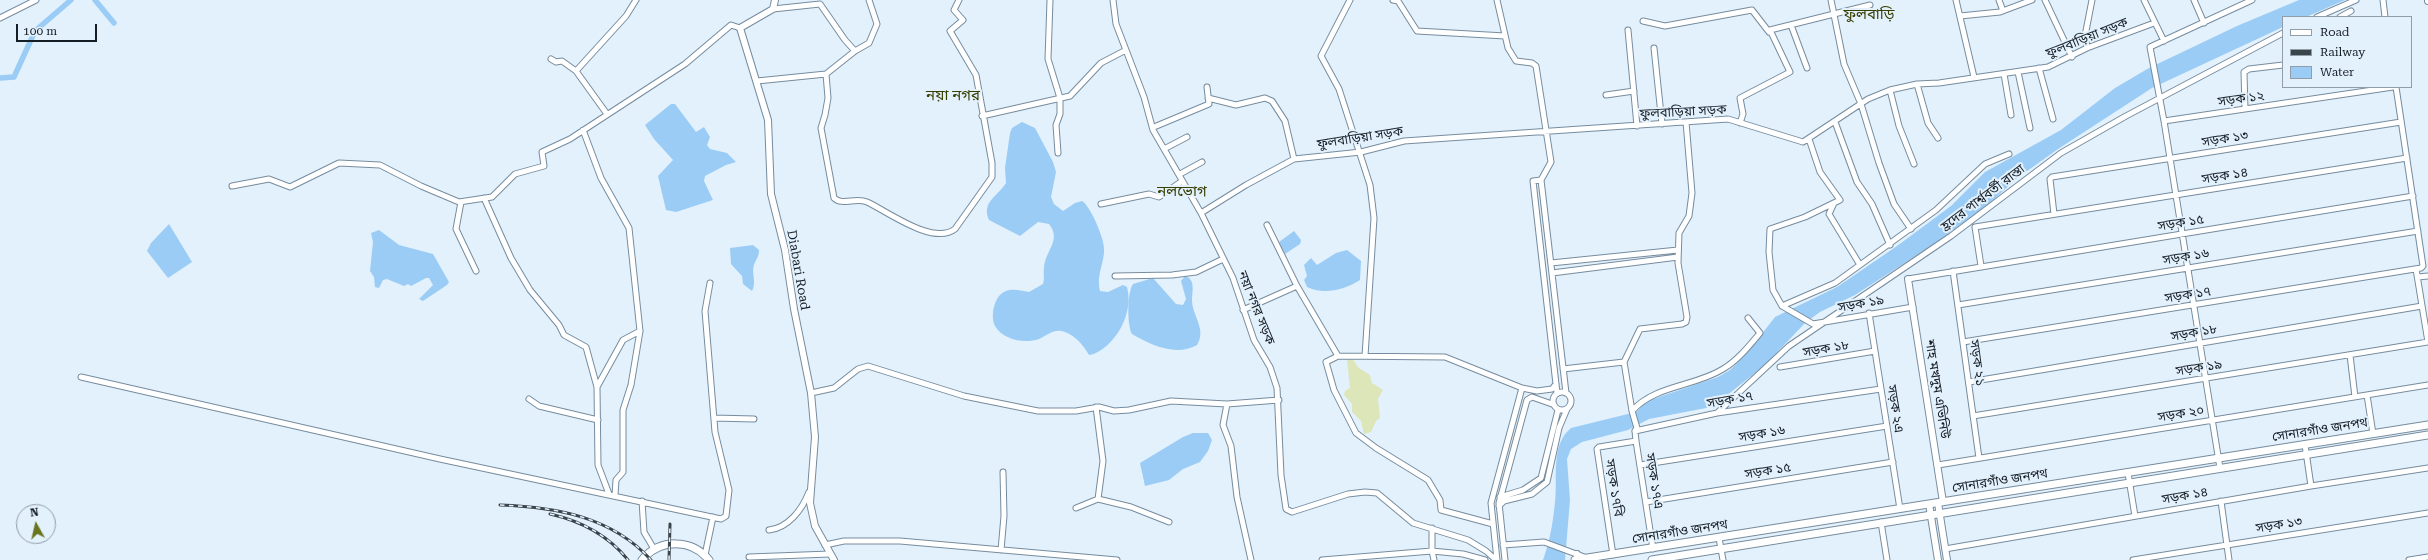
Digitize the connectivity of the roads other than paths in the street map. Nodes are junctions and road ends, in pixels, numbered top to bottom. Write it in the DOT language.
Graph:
graph roads {
  1 [pos="36,0"];
  2 [pos="636,0"];
  3 [pos="775,0"];
  4 [pos="869,0"];
  5 [pos="959,0"];
  6 [pos="1050,0"];
  7 [pos="1113,0"];
  8 [pos="1350,0"];
  9 [pos="1393,0"];
  10 [pos="1497,0"];
  11 [pos="1831,0"];
  12 [pos="1956,0"];
  13 [pos="1999,0"];
  14 [pos="2032,0"];
  15 [pos="2045,0"];
  16 [pos="2092,0"];
  17 [pos="2144,0"];
  18 [pos="2194,0"];
  19 [pos="2252,0"];
  20 [pos="2356,0"];
  21 [pos="2383,0"];
  22 [pos="1870,4"];
  23 [pos="773,9"];
  24 [pos="2003,11"];
  25 [pos="2351,11"];
  26 [pos="1833,13"];
  27 [pos="1960,16"];
  28 [pos="2319,16"];
  29 [pos="2342,16"];
  30 [pos="2385,16"];
  31 [pos="0,18"];
  32 [pos="1643,21"];
  33 [pos="2154,23"];
  34 [pos="2204,23"];
  35 [pos="1791,25"];
  36 [pos="740,28"];
  37 [pos="1628,30"];
  38 [pos="1769,32"];
  39 [pos="2282,34"];
  40 [pos="1505,36"];
  41 [pos="2164,41"];
  42 [pos="1654,48"];
  43 [pos="2087,48"];
  44 [pos="1126,50"];
  45 [pos="856,52"];
  46 [pos="2072,56"];
  47 [pos="551,59"];
  48 [pos="2282,64"];
  49 [pos="1807,68"];
  50 [pos="2039,68"];
  51 [pos="576,71"];
  52 [pos="2018,72"];
  53 [pos="826,74"];
  54 [pos="2004,74"];
  55 [pos="1974,77"];
  56 [pos="757,81"];
  57 [pos="1917,84"];
  58 [pos="1207,87"];
  59 [pos="2386,88"];
  60 [pos="2396,88"];
  61 [pos="1890,90"];
  62 [pos="1634,91"];
  63 [pos="1606,95"];
  64 [pos="1060,98"];
  65 [pos="1208,98"];
  66 [pos="2160,99"];
  67 [pos="1861,104"];
  68 [pos="2245,109"];
  69 [pos="607,114"];
  70 [pos="2011,115"];
  71 [pos="982,116"];
  72 [pos="2053,119"];
  73 [pos="2164,121"];
  74 [pos="1686,122"];
  75 [pos="1835,122"];
  76 [pos="2401,122"];
  77 [pos="1740,123"];
  78 [pos="1662,124"];
  79 [pos="1637,126"];
  80 [pos="1154,127"];
  81 [pos="2030,128"];
  82 [pos="583,130"];
  83 [pos="1548,132"];
  84 [pos="1187,137"];
  85 [pos="1938,138"];
  86 [pos="1809,139"];
  87 [pos="1164,149"];
  88 [pos="1360,152"];
  89 [pos="1058,153"];
  90 [pos="2009,154"];
  91 [pos="2407,158"];
  92 [pos="1294,159"];
  93 [pos="2170,159"];
  94 [pos="1202,162"];
  95 [pos="1914,164"];
  96 [pos="1180,174"];
  97 [pos="1541,180"];
  98 [pos="1182,181"];
  99 [pos="232,186"];
  100 [pos="2176,195"];
  101 [pos="2412,196"];
  102 [pos="484,198"];
  103 [pos="461,202"];
  104 [pos="1834,203"];
  105 [pos="1100,204"];
  106 [pos="1201,213"];
  107 [pos="2054,214"];
  108 [pos="1267,225"];
  109 [pos="1911,229"];
  110 [pos="2418,231"];
  111 [pos="2182,234"];
  112 [pos="1890,245"];
  113 [pos="1678,250"];
  114 [pos="1678,257"];
  115 [pos="1223,259"];
  116 [pos="1551,263"];
  117 [pos="1860,265"];
  118 [pos="1981,266"];
  119 [pos="2188,268"];
  120 [pos="2416,269"];
  121 [pos="476,271"];
  122 [pos="1953,271"];
  123 [pos="1552,272"];
  124 [pos="1115,276"];
  125 [pos="2428,276"];
  126 [pos="2418,277"];
  127 [pos="1908,279"];
  128 [pos="710,283"];
  129 [pos="1297,286"];
  130 [pos="1958,305"];
  131 [pos="2194,305"];
  132 [pos="1782,306"];
  133 [pos="2422,306"];
  134 [pos="1913,307"];
  135 [pos="1243,310"];
  136 [pos="1869,313"];
  137 [pos="1748,318"];
  138 [pos="1820,322"];
  139 [pos="640,331"];
  140 [pos="1963,342"];
  141 [pos="2428,342"];
  142 [pos="2200,343"];
  143 [pos="1875,351"];
  144 [pos="2350,355"];
  145 [pos="1338,356"];
  146 [pos="1365,356"];
  147 [pos="1624,362"];
  148 [pos="1780,368"];
  149 [pos="1563,369"];
  150 [pos="81,377"];
  151 [pos="2206,378"];
  152 [pos="1969,382"];
  153 [pos="1556,384"];
  154 [pos="2428,384"];
  155 [pos="597,387"];
  156 [pos="1522,388"];
  157 [pos="1881,388"];
  158 [pos="811,393"];
  159 [pos="1557,393"];
  160 [pos="1566,393"];
  161 [pos="2367,394"];
  162 [pos="2354,397"];
  163 [pos="529,399"];
  164 [pos="1279,400"];
  165 [pos="1227,404"];
  166 [pos="1552,404"];
  167 [pos="1096,407"];
  168 [pos="1567,409"];
  169 [pos="1558,410"];
  170 [pos="1632,411"];
  171 [pos="1717,413"];
  172 [pos="1973,416"];
  173 [pos="714,418"];
  174 [pos="754,419"];
  175 [pos="598,420"];
  176 [pos="2213,420"];
  177 [pos="2428,425"];
  178 [pos="1887,426"];
  179 [pos="1636,430"];
  180 [pos="2373,434"];
  181 [pos="2428,435"];
  182 [pos="1636,441"];
  183 [pos="2305,445"];
  184 [pos="2307,454"];
  185 [pos="1979,458"];
  186 [pos="2218,458"];
  187 [pos="1893,462"];
  188 [pos="1640,464"];
  189 [pos="1938,465"];
  190 [pos="2220,468"];
  191 [pos="2428,468"];
  192 [pos="1003,472"];
  193 [pos="2128,473"];
  194 [pos="2129,482"];
  195 [pos="2311,486"];
  196 [pos="810,490"];
  197 [pos="2016,491"];
  198 [pos="609,494"];
  199 [pos="615,495"];
  200 [pos="1500,497"];
  201 [pos="1098,499"];
  202 [pos="2018,500"];
  203 [pos="2221,501"];
  204 [pos="642,502"];
  205 [pos="1646,502"];
  206 [pos="1941,502"];
  207 [pos="1929,504"];
  208 [pos="1499,506"];
  209 [pos="1076,508"];
  210 [pos="1900,509"];
  211 [pos="1940,513"];
  212 [pos="1930,514"];
  213 [pos="2428,514"];
  214 [pos="2135,516"];
  215 [pos="713,517"];
  216 [pos="1169,522"];
  217 [pos="1881,522"];
  218 [pos="1493,524"];
  219 [pos="1432,528"];
  220 [pos="769,530"];
  221 [pos="1719,538"];
  222 [pos="2227,544"];
  223 [pos="825,545"];
  224 [pos="1503,545"];
  225 [pos="654,549"];
  226 [pos="1653,549"];
  227 [pos="1721,549"];
  228 [pos="1945,549"];
  229 [pos="1001,550"];
  230 [pos="1432,551"];
  231 [pos="830,554"];
  232 [pos="1613,555"];
  233 [pos="707,557"];
  234 [pos="2428,557"];
  235 [pos="749,558"];
  236 [pos="804,558"];
  237 [pos="1577,558"];
  238 [pos="1588,559"];
  239 [pos="642,560"];
  240 [pos="834,560"];
  241 [pos="1117,560"];
  242 [pos="1251,560"];
  243 [pos="1322,560"];
  244 [pos="1434,560"];
  245 [pos="1485,560"];
  246 [pos="1496,560"];
  247 [pos="1505,560"];
  248 [pos="1652,560"];
  249 [pos="1723,560"];
  250 [pos="1887,560"];
  251 [pos="1938,560"];
  252 [pos="1947,560"];
  253 [pos="2133,560"];
  254 [pos="2230,560"];
  255 [pos="2409,560"];
  1 -- 31 [label="street"];
  2 -- 51 [label="street"];
  3 -- 23 [label="street"];
  4 -- 45 [label="street"];
  5 -- 71 [label="street"];
  6 -- 64 [label="street"];
  7 -- 44 [label="street, নয়া নগর সড়ক"];
  8 -- 88 [label="street"];
  9 -- 40 [label="street"];
  10 -- 40 [label="street"];
  11 -- 26 [label="street"];
  12 -- 27 [label="street"];
  13 -- 24 [label="street"];
  14 -- 24 [label="street"];
  15 -- 46 [label="street"];
  16 -- 43 [label="street"];
  17 -- 33 [label="street"];
  18 -- 34 [label="street"];
  19 -- 34 [label="street"];
  20 -- 28 [label="street"];
  21 -- 30 [label="street"];
  22 -- 26 [label="street"];
  23 -- 36 [label="street"];
  23 -- 45 [label="street"];
  24 -- 27 [label="street"];
  25 -- 29 [label="street"];
  26 -- 35 [label="street"];
  26 -- 67 [label="street"];
  27 -- 55 [label="street"];
  32 -- 38 [label="street"];
  33 -- 41 [label="street"];
  33 -- 43 [label="street, ফুলবাড়িয়া সড়ক"];
  34 -- 41 [label="street"];
  35 -- 38 [label="street"];
  35 -- 49 [label="street"];
  36 -- 56 [label="street, Diabari Road"];
  36 -- 69 [label="street"];
  37 -- 62 [label="street"];
  38 -- 77 [label="street"];
  39 -- 66 [label="street, হ্রদের পার্শ্ববর্তী রাস্তা"];
  40 -- 83 [label="street"];
  41 -- 66 [label="street"];
  42 -- 78 [label="street"];
  43 -- 46 [label="street, ফুলবাড়িয়া সড়ক"];
  44 -- 64 [label="street"];
  44 -- 87 [label="street, নয়া নগর সড়ক"];
  45 -- 53 [label="street"];
  46 -- 50 [label="street, ফুলবাড়িয়া সড়ক"];
  47 -- 51 [label="street"];
  48 -- 68 [label="street"];
  50 -- 52 [label="street, ফুলবাড়িয়া সড়ক"];
  50 -- 72 [label="street"];
  51 -- 69 [label="street"];
  52 -- 54 [label="street, ফুলবাড়িয়া সড়ক"];
  52 -- 81 [label="street"];
  53 -- 56 [label="street"];
  53 -- 71 [label="street"];
  54 -- 55 [label="street, ফুলবাড়িয়া সড়ক"];
  54 -- 70 [label="street"];
  55 -- 57 [label="street, ফুলবাড়িয়া সড়ক"];
  56 -- 158 [label="street, Diabari Road"];
  57 -- 61 [label="street, ফুলবাড়িয়া সড়ক"];
  57 -- 85 [label="street"];
  58 -- 65 [label="street"];
  59 -- 68 [label="street, সড়ক ১২"];
  60 -- 76 [label="street"];
  61 -- 67 [label="street, ফুলবাড়িয়া সড়ক"];
  61 -- 95 [label="street"];
  62 -- 63 [label="street"];
  62 -- 79 [label="street"];
  64 -- 71 [label="street"];
  64 -- 89 [label="street"];
  65 -- 80 [label="street"];
  65 -- 92 [label="street"];
  66 -- 73 [label="street"];
  66 -- 138 [label="street, হ্রদের পার্শ্ববর্তী রাস্তা"];
  67 -- 75 [label="street, ফুলবাড়িয়া সড়ক"];
  67 -- 109 [label="street"];
  68 -- 73 [label="street, সড়ক ১২"];
  69 -- 82 [label="street"];
  73 -- 93 [label="street"];
  74 -- 77 [label="street, ফুলবাড়িয়া সড়ক"];
  74 -- 78 [label="street, ফুলবাড়িয়া সড়ক"];
  74 -- 113 [label="street"];
  75 -- 86 [label="street, ফুলবাড়িয়া সড়ক"];
  75 -- 112 [label="street"];
  76 -- 91 [label="street"];
  76 -- 93 [label="street, সড়ক ১৩"];
  77 -- 86 [label="street, ফুলবাড়িয়া সড়ক"];
  78 -- 79 [label="street, ফুলবাড়িয়া সড়ক"];
  79 -- 83 [label="street, ফুলবাড়িয়া সড়ক"];
  82 -- 102 [label="street"];
  82 -- 139 [label="street"];
  83 -- 88 [label="street, ফুলবাড়িয়া সড়ক"];
  83 -- 97 [label="street"];
  84 -- 87 [label="street"];
  86 -- 104 [label="street"];
  87 -- 96 [label="street, নয়া নগর সড়ক"];
  88 -- 92 [label="street, ফুলবাড়িয়া সড়ক"];
  88 -- 146 [label="street"];
  90 -- 109 [label="street"];
  91 -- 100 [label="street, সড়ক ১৪"];
  91 -- 101 [label="street"];
  92 -- 106 [label="street, ফুলবাড়িয়া সড়ক"];
  93 -- 100 [label="street"];
  93 -- 107 [label="street, সড়ক ১৩"];
  94 -- 96 [label="street"];
  96 -- 98 [label="street, নয়া নগর সড়ক"];
  97 -- 116 [label="street"];
  97 -- 153 [label="street"];
  98 -- 105 [label="street"];
  98 -- 106 [label="street, নয়া নগর সড়ক"];
  99 -- 103 [label="street"];
  100 -- 107 [label="street, সড়ক ১৪"];
  100 -- 111 [label="street"];
  101 -- 110 [label="street"];
  101 -- 111 [label="street, সড়ক ১৫"];
  102 -- 103 [label="street"];
  102 -- 155 [label="street"];
  103 -- 121 [label="street"];
  104 -- 117 [label="street"];
  104 -- 132 [label="street"];
  106 -- 115 [label="street, নয়া নগর সড়ক"];
  107 -- 118 [label="street, সড়ক ১৪"];
  108 -- 129 [label="street"];
  109 -- 112 [label="street"];
  110 -- 119 [label="street, সড়ক ১৬"];
  110 -- 120 [label="street"];
  111 -- 118 [label="street, সড়ক ১৫"];
  111 -- 119 [label="street"];
  112 -- 117 [label="street"];
  113 -- 114 [label="street"];
  113 -- 116 [label="street"];
  114 -- 123 [label="street"];
  114 -- 147 [label="street"];
  115 -- 124 [label="street"];
  115 -- 135 [label="street, নয়া নগর সড়ক"];
  116 -- 123 [label="street"];
  117 -- 132 [label="street"];
  118 -- 122 [label="street, সড়ক ১৫"];
  119 -- 130 [label="street, সড়ক ১৬"];
  119 -- 131 [label="street"];
  120 -- 126 [label="street"];
  120 -- 131 [label="street, সড়ক ১৭"];
  122 -- 127 [label="street, সড়ক ১৫"];
  122 -- 130 [label="street, সড়ক ২১"];
  123 -- 149 [label="street"];
  125 -- 126 [label="street"];
  126 -- 133 [label="street"];
  127 -- 134 [label="street, শাহ মখদুম এভিনিউ"];
  128 -- 173 [label="street"];
  129 -- 135 [label="street"];
  129 -- 145 [label="street"];
  130 -- 140 [label="street, সড়ক ২১"];
  131 -- 140 [label="street, সড়ক ১৭"];
  131 -- 142 [label="street"];
  132 -- 138 [label="street, সড়ক ১৯"];
  133 -- 141 [label="street"];
  133 -- 142 [label="street, সড়ক ১৮"];
  134 -- 136 [label="street, সড়ক ১৯"];
  134 -- 189 [label="street, শাহ মখদুম এভিনিউ"];
  135 -- 164 [label="street, নয়া নগর সড়ক"];
  136 -- 138 [label="street, সড়ক ১৯"];
  136 -- 143 [label="street, সড়ক ২এ"];
  137 -- 170 [label="street"];
  138 -- 171 [label="street, হ্রদের পার্শ্ববর্তী রাস্তা"];
  139 -- 155 [label="street"];
  139 -- 199 [label="street"];
  140 -- 152 [label="street, সড়ক ২১"];
  141 -- 144 [label="street, সড়ক ১৯"];
  142 -- 151 [label="street"];
  142 -- 152 [label="street, সড়ক ১৮"];
  143 -- 148 [label="street, সড়ক ১৮"];
  143 -- 157 [label="street, সড়ক ২এ"];
  144 -- 151 [label="street, সড়ক ১৯"];
  144 -- 162 [label="street"];
  145 -- 146 [label="street"];
  145 -- 218 [label="street"];
  146 -- 156 [label="street"];
  147 -- 149 [label="street"];
  147 -- 170 [label="street"];
  149 -- 160 [label="street"];
  150 -- 198 [label="street"];
  151 -- 172 [label="street, সড়ক ১৯"];
  151 -- 176 [label="street"];
  152 -- 172 [label="street, সড়ক ২১"];
  153 -- 156 [label="street"];
  153 -- 159 [label="street"];
  154 -- 161 [label="street, সড়ক ২০"];
  155 -- 175 [label="street"];
  156 -- 218 [label="street"];
  157 -- 171 [label="street, সড়ক ১৭"];
  157 -- 178 [label="street, সড়ক ২এ"];
  158 -- 167 [label="street"];
  158 -- 196 [label="street, Diabari Road"];
  159 -- 160 [label="street"];
  159 -- 166 [label="street"];
  160 -- 168 [label="street"];
  161 -- 162 [label="street, সড়ক ২০"];
  161 -- 180 [label="street"];
  162 -- 176 [label="street, সড়ক ২০"];
  163 -- 175 [label="street"];
  164 -- 165 [label="street"];
  164 -- 219 [label="street, নয়া নগর সড়ক"];
  165 -- 167 [label="street"];
  165 -- 242 [label="street"];
  166 -- 169 [label="street"];
  166 -- 200 [label="street"];
  167 -- 201 [label="street"];
  168 -- 169 [label="street"];
  168 -- 208 [label="street"];
  169 -- 200 [label="street"];
  170 -- 179 [label="street"];
  171 -- 179 [label="street, সড়ক ১৭"];
  172 -- 185 [label="street, সড়ক ২১"];
  173 -- 174 [label="street"];
  173 -- 215 [label="street"];
  175 -- 198 [label="street"];
  176 -- 185 [label="street, সড়ক ২০"];
  176 -- 186 [label="street"];
  177 -- 180 [label="main road, সোনারগাঁও জনপথ"];
  178 -- 187 [label="street, সড়ক ২এ"];
  178 -- 188 [label="street, সড়ক ১৬"];
  179 -- 182 [label="street"];
  180 -- 183 [label="main road, সোনারগাঁও জনপথ"];
  181 -- 184 [label="main road, সোনারগাঁও জনপথ"];
  182 -- 188 [label="street, সড়ক ১৭এ"];
  182 -- 232 [label="street, সড়ক ১৭বি"];
  183 -- 184 [label="street"];
  183 -- 186 [label="main road, সোনারগাঁও জনপথ"];
  184 -- 190 [label="main road, সোনারগাঁও জনপথ"];
  184 -- 195 [label="street"];
  185 -- 189 [label="street, সড়ক ২০"];
  186 -- 190 [label="street"];
  186 -- 193 [label="main road, সোনারগাঁও জনপথ"];
  187 -- 205 [label="street, সড়ক ১৫"];
  187 -- 210 [label="street, সড়ক ২এ"];
  188 -- 205 [label="street, সড়ক ১৭এ"];
  189 -- 206 [label="street, শাহ মখদুম এভিনিউ"];
  190 -- 194 [label="main road, সোনারগাঁও জনপথ"];
  191 -- 195 [label="street, সড়ক ১৪"];
  192 -- 229 [label="street"];
  193 -- 194 [label="street"];
  193 -- 197 [label="main road, সোনারগাঁও জনপথ"];
  194 -- 202 [label="main road, সোনারগাঁও জনপথ"];
  194 -- 214 [label="street"];
  195 -- 203 [label="street, সড়ক ১৪"];
  196 -- 220 [label="street"];
  196 -- 223 [label="street, Diabari Road"];
  197 -- 202 [label="main road"];
  197 -- 206 [label="main road, সোনারগাঁও জনপথ"];
  198 -- 199 [label="street"];
  199 -- 204 [label="street"];
  200 -- 208 [label="street"];
  201 -- 209 [label="street"];
  201 -- 216 [label="street"];
  202 -- 211 [label="main road, সোনারগাঁও জনপথ"];
  203 -- 214 [label="street, সড়ক ১৪"];
  203 -- 222 [label="street"];
  204 -- 215 [label="street"];
  204 -- 225 [label="street"];
  205 -- 226 [label="street, সড়ক ১৭এ"];
  206 -- 207 [label="main road, সোনারগাঁও জনপথ"];
  206 -- 211 [label="street, শাহ মখদুম এভিনিউ"];
  207 -- 210 [label="main road, সোনারগাঁও জনপথ"];
  207 -- 212 [label="street"];
  208 -- 224 [label="street"];
  210 -- 221 [label="main road, সোনারগাঁও জনপথ"];
  211 -- 212 [label="main road, সোনারগাঁও জনপথ"];
  211 -- 228 [label="street, শাহ মখদুম এভিনিউ"];
  212 -- 217 [label="main road, সোনারগাঁও জনপথ"];
  212 -- 251 [label="street"];
  213 -- 222 [label="street, সড়ক ১৩"];
  214 -- 228 [label="street, সড়ক ১৪"];
  215 -- 233 [label="street"];
  217 -- 227 [label="main road, সোনারগাঁও জনপথ"];
  217 -- 250 [label="street"];
  218 -- 246 [label="street"];
  219 -- 230 [label="street"];
  219 -- 246 [label="street, নয়া নগর সড়ক"];
  221 -- 226 [label="main road, সোনারগাঁও জনপথ"];
  221 -- 227 [label="street"];
  222 -- 253 [label="street, সড়ক ১৩"];
  222 -- 254 [label="street"];
  223 -- 229 [label="street"];
  223 -- 231 [label="street, Diabari Road"];
  224 -- 237 [label="street"];
  224 -- 247 [label="street"];
  225 -- 233 [label="main road"];
  225 -- 239 [label="main road"];
  226 -- 232 [label="main road, সোনারগাঁও জনপথ"];
  227 -- 248 [label="main road, সোনারগাঁও জনপথ"];
  227 -- 249 [label="street"];
  228 -- 252 [label="street, শাহ মখদুম এভিনিউ"];
  229 -- 241 [label="street"];
  230 -- 243 [label="street"];
  230 -- 244 [label="street"];
  230 -- 245 [label="street"];
  231 -- 236 [label="street"];
  231 -- 240 [label="street, Diabari Road"];
  232 -- 238 [label="main road, সোনারগাঁও জনপথ"];
  234 -- 255 [label="street"];
  235 -- 236 [label="street"];
  237 -- 238 [label="main road, সোনারগাঁও জনপথ"];
}
